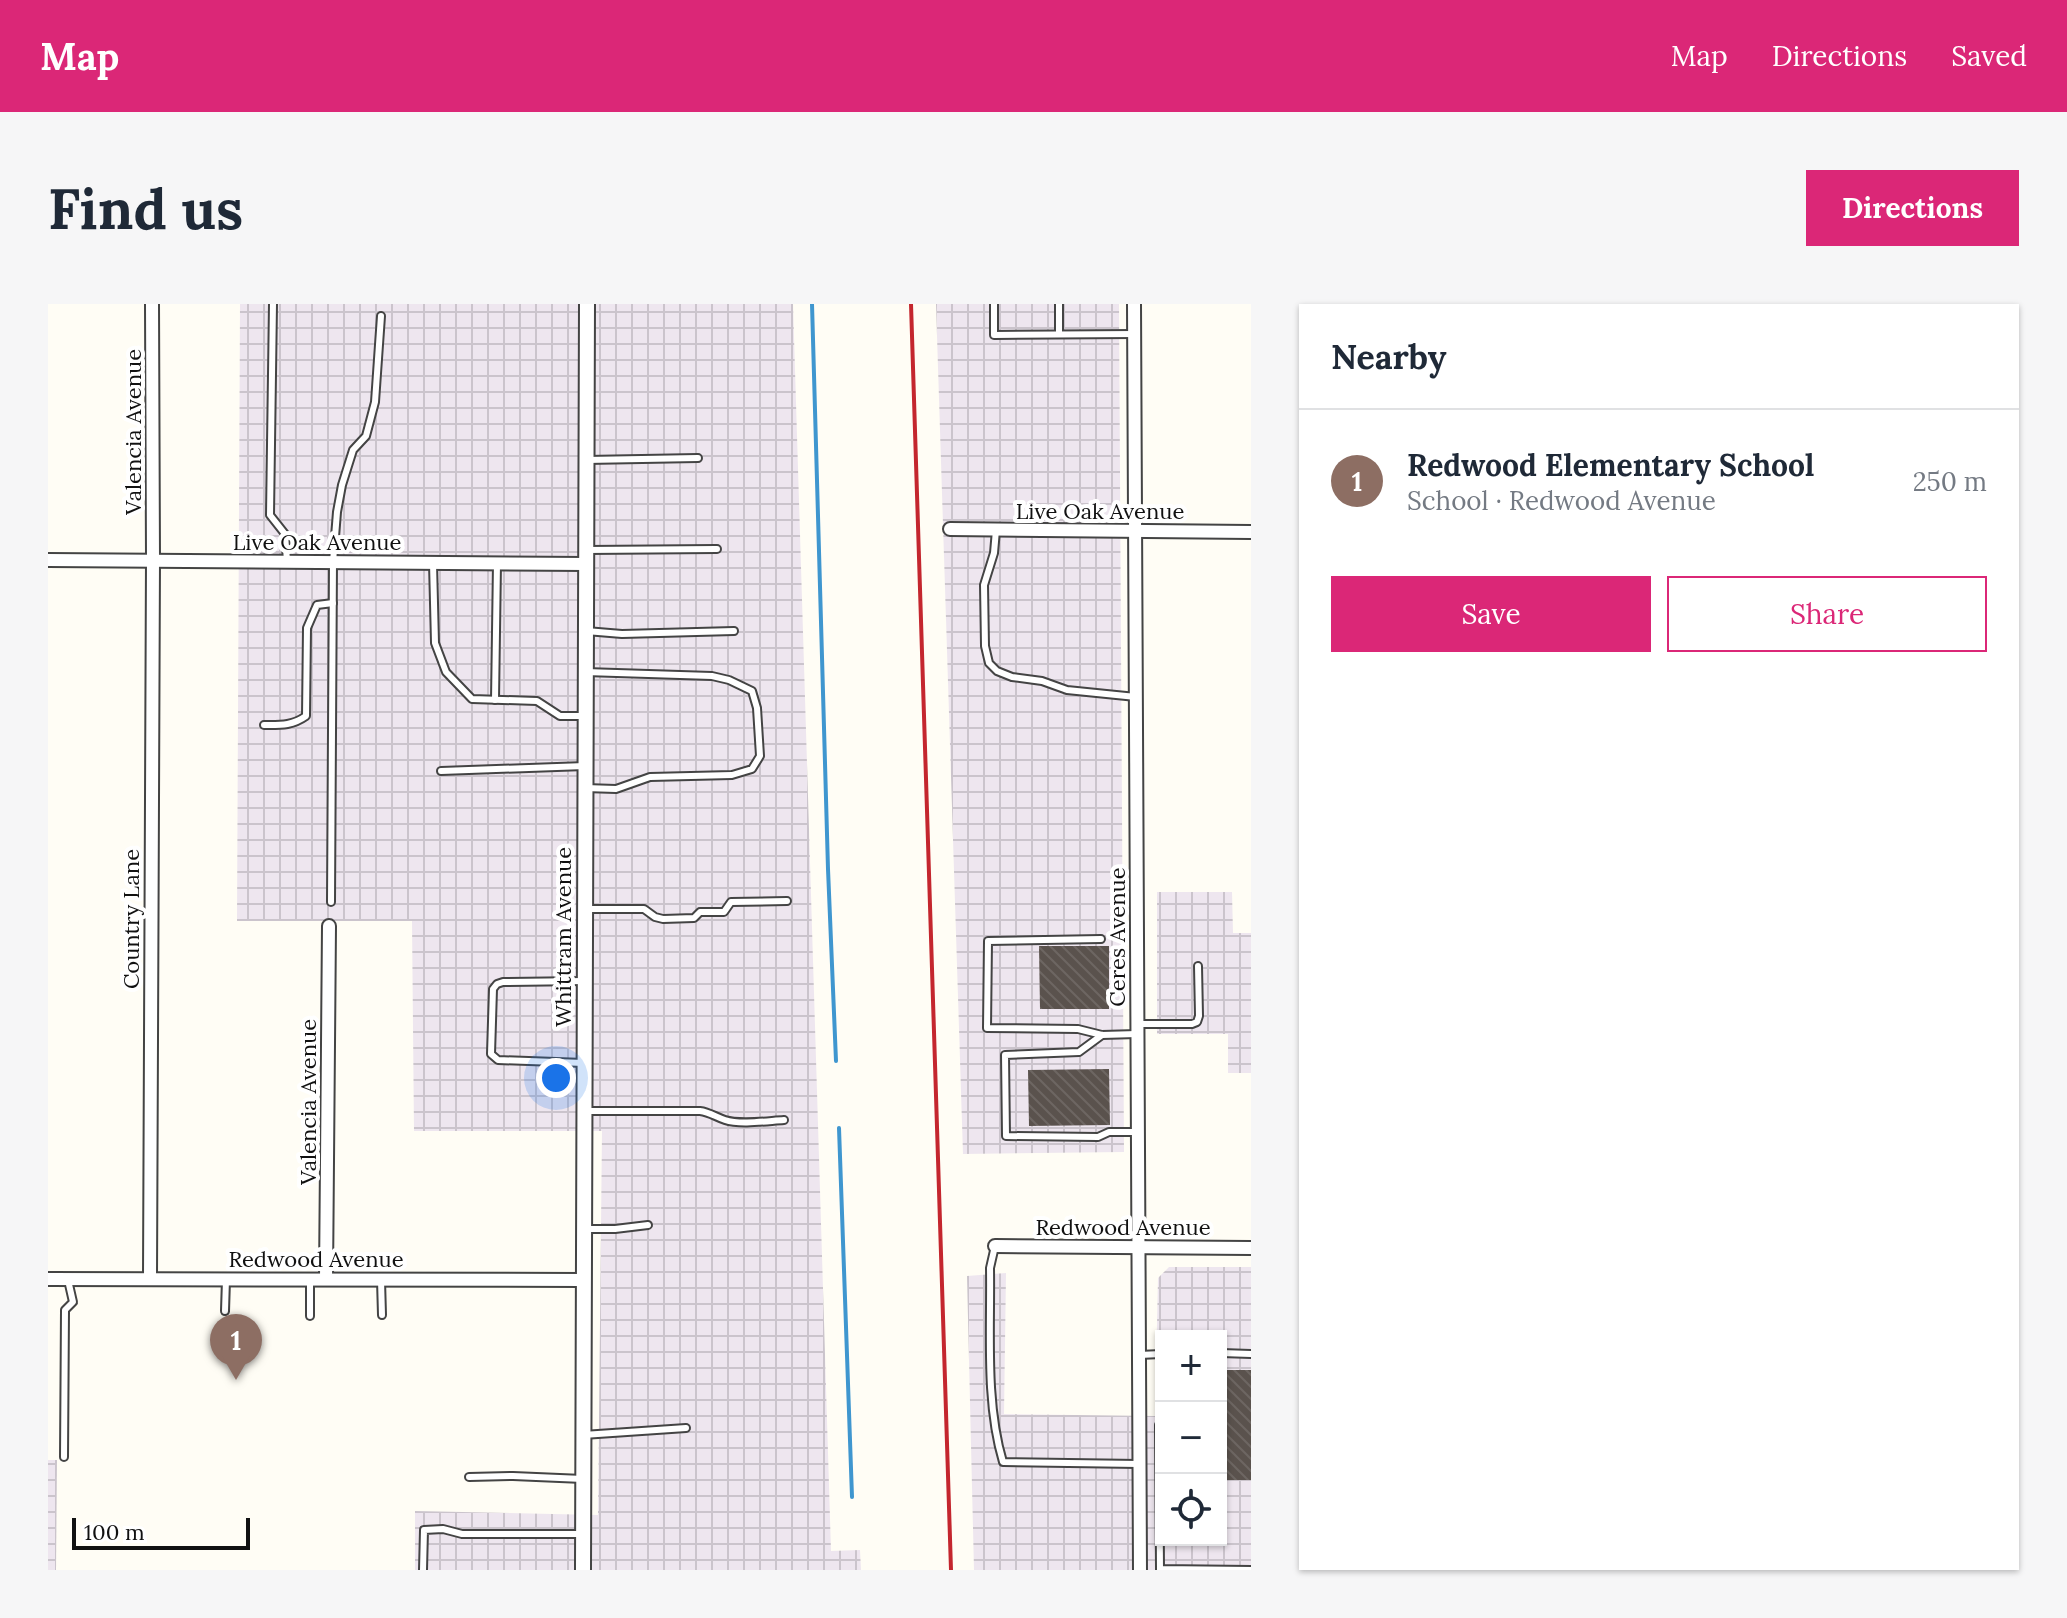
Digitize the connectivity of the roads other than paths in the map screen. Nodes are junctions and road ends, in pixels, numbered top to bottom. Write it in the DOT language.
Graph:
graph roads {
  1 [pos="152,304"];
  2 [pos="273,304"];
  3 [pos="587,304"];
  4 [pos="994,304"];
  5 [pos="1059,304"];
  6 [pos="1134,304"];
  7 [pos="381,316"];
  8 [pos="1059,334"];
  9 [pos="1135,334"];
  10 [pos="698,458"];
  11 [pos="586,460"];
  12 [pos="950,529"];
  13 [pos="997,530"];
  14 [pos="1135,531"];
  15 [pos="1251,532"];
  16 [pos="717,549"];
  17 [pos="586,557"];
  18 [pos="48,560"];
  19 [pos="153,560"];
  20 [pos="287,561"];
  21 [pos="333,562"];
  22 [pos="433,563"];
  23 [pos="497,563"];
  24 [pos="333,603"];
  25 [pos="586,631"];
  26 [pos="734,631"];
  27 [pos="585,672"];
  28 [pos="1136,697"];
  29 [pos="495,700"];
  30 [pos="585,716"];
  31 [pos="264,725"];
  32 [pos="585,766"];
  33 [pos="441,771"];
  34 [pos="585,788"];
  35 [pos="787,901"];
  36 [pos="331,902"];
  37 [pos="585,909"];
  38 [pos="329,926"];
  39 [pos="1101,939"];
  40 [pos="1198,966"];
  41 [pos="585,981"];
  42 [pos="1137,1029"];
  43 [pos="1102,1035"];
  44 [pos="584,1063"];
  45 [pos="584,1111"];
  46 [pos="784,1120"];
  47 [pos="1138,1132"];
  48 [pos="648,1225"];
  49 [pos="584,1229"];
  50 [pos="995,1246"];
  51 [pos="1138,1246"];
  52 [pos="1251,1248"];
  53 [pos="150,1278"];
  54 [pos="48,1279"];
  55 [pos="68,1279"];
  56 [pos="226,1279"];
  57 [pos="310,1279"];
  58 [pos="326,1279"];
  59 [pos="381,1280"];
  60 [pos="584,1280"];
  61 [pos="225,1311"];
  62 [pos="382,1315"];
  63 [pos="310,1316"];
  64 [pos="1227,1353"];
  65 [pos="1155,1354"];
  66 [pos="1251,1354"];
  67 [pos="1139,1355"];
  68 [pos="686,1428"];
  69 [pos="583,1435"];
  70 [pos="64,1457"];
  71 [pos="1139,1464"];
  72 [pos="1159,1474"];
  73 [pos="469,1477"];
  74 [pos="583,1479"];
  75 [pos="583,1534"];
  76 [pos="423,1570"];
  77 [pos="583,1570"];
  78 [pos="1140,1570"];
  79 [pos="1251,1570"];
  1 -- 19 [label="street, Valencia Avenue"];
  2 -- 20 [label="lane"];
  3 -- 11 [label="street, Whittram Avenue"];
  4 -- 8 [label="lane"];
  5 -- 8 [label="lane"];
  6 -- 9 [label="street, Ceres Avenue"];
  7 -- 21 [label="lane"];
  8 -- 9 [label="lane"];
  9 -- 14 [label="street, Ceres Avenue"];
  10 -- 11 [label="lane"];
  11 -- 17 [label="street, Whittram Avenue"];
  12 -- 13 [label="street, Live Oak Avenue"];
  13 -- 14 [label="street, Live Oak Avenue"];
  13 -- 28 [label="lane"];
  14 -- 15 [label="street, Live Oak Avenue"];
  14 -- 28 [label="street, Ceres Avenue"];
  16 -- 17 [label="lane"];
  17 -- 23 [label="street, Live Oak Avenue"];
  17 -- 25 [label="street, Whittram Avenue"];
  18 -- 19 [label="street, Live Oak Avenue"];
  19 -- 20 [label="street, Live Oak Avenue"];
  19 -- 53 [label="street, Country Lane"];
  20 -- 21 [label="street, Live Oak Avenue"];
  21 -- 22 [label="street, Live Oak Avenue"];
  21 -- 24 [label="lane"];
  22 -- 23 [label="street, Live Oak Avenue"];
  22 -- 29 [label="lane"];
  23 -- 29 [label="lane"];
  24 -- 31 [label="lane"];
  24 -- 36 [label="lane"];
  25 -- 26 [label="lane"];
  25 -- 27 [label="street, Whittram Avenue"];
  27 -- 30 [label="street, Whittram Avenue"];
  27 -- 34 [label="lane"];
  28 -- 42 [label="street, Ceres Avenue"];
  29 -- 30 [label="lane"];
  30 -- 32 [label="street, Whittram Avenue"];
  32 -- 33 [label="lane"];
  32 -- 34 [label="street, Whittram Avenue"];
  34 -- 37 [label="street, Whittram Avenue"];
  35 -- 37 [label="lane"];
  37 -- 41 [label="street, Whittram Avenue"];
  38 -- 58 [label="street, Valencia Avenue"];
  39 -- 43 [label="lane"];
  40 -- 42 [label="lane"];
  41 -- 44 [label="street, Whittram Avenue"];
  41 -- 44 [label="lane"];
  42 -- 43 [label="lane"];
  42 -- 47 [label="street, Ceres Avenue"];
  43 -- 47 [label="lane"];
  44 -- 45 [label="street, Whittram Avenue"];
  45 -- 46 [label="lane"];
  45 -- 49 [label="street, Whittram Avenue"];
  47 -- 51 [label="street, Ceres Avenue"];
  48 -- 49 [label="lane"];
  49 -- 60 [label="street, Whittram Avenue"];
  50 -- 51 [label="street, Redwood Avenue"];
  50 -- 71 [label="lane"];
  51 -- 52 [label="street, Redwood Avenue"];
  51 -- 67 [label="street, Ceres Avenue"];
  53 -- 55 [label="street, Redwood Avenue"];
  53 -- 56 [label="street, Redwood Avenue"];
  54 -- 55 [label="street, Redwood Avenue"];
  55 -- 70 [label="lane"];
  56 -- 57 [label="street, Redwood Avenue"];
  56 -- 61 [label="lane"];
  57 -- 58 [label="street, Redwood Avenue"];
  57 -- 63 [label="lane"];
  58 -- 59 [label="street, Redwood Avenue"];
  59 -- 60 [label="street, Redwood Avenue"];
  59 -- 62 [label="lane"];
  60 -- 69 [label="street, Whittram Avenue"];
  64 -- 66 [label="lane"];
  65 -- 67 [label="lane"];
  67 -- 71 [label="street, Ceres Avenue"];
  68 -- 69 [label="lane"];
  69 -- 74 [label="street, Whittram Avenue"];
  71 -- 78 [label="street, Ceres Avenue"];
  72 -- 79 [label="lane"];
  73 -- 74 [label="lane"];
  74 -- 75 [label="street, Whittram Avenue"];
  75 -- 76 [label="lane"];
  75 -- 77 [label="street, Whittram Avenue"];
}
